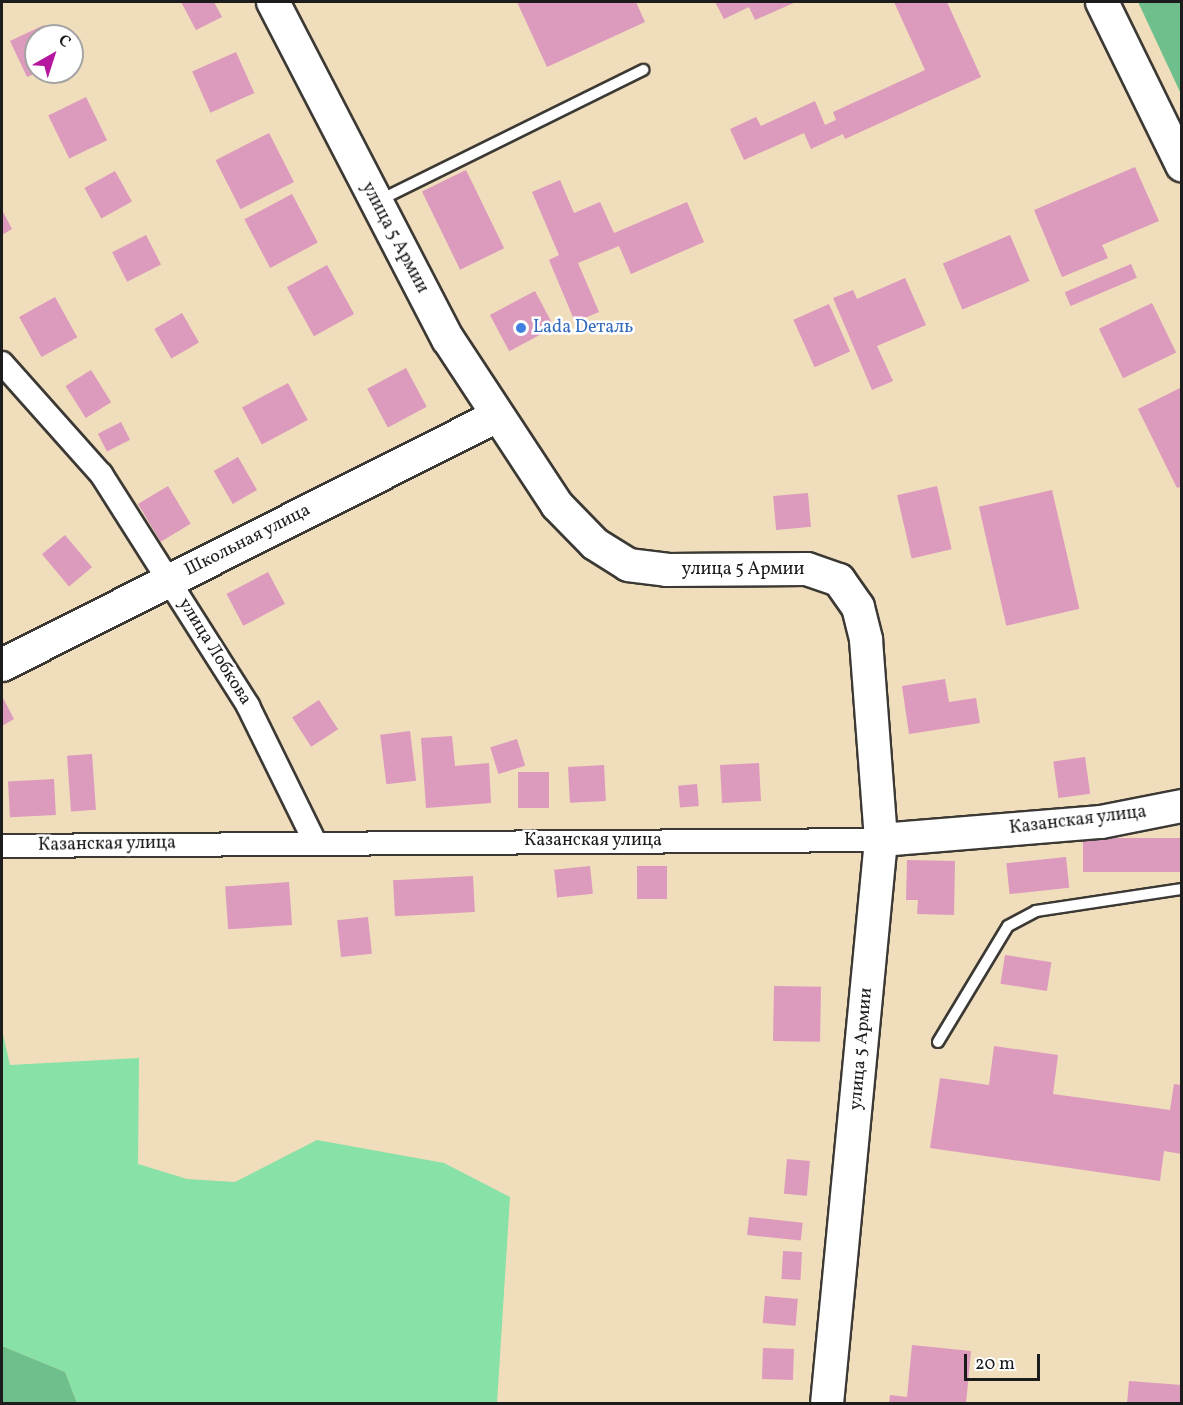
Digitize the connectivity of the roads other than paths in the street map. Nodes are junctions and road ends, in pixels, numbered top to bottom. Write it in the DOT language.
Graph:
graph roads {
  1 [pos="273,2"];
  2 [pos="1102,2"];
  3 [pos="643,70"];
  4 [pos="1182,165"];
  5 [pos="375,202"];
  6 [pos="2,363"];
  7 [pos="495,417"];
  8 [pos="170,580"];
  9 [pos="2,665"];
  10 [pos="1182,806"];
  11 [pos="880,840"];
  12 [pos="315,842"];
  13 [pos="2,846"];
  14 [pos="1182,889"];
  15 [pos="938,1042"];
  16 [pos="827,1404"];
  1 -- 5 [label="main road, улица 5 Армии"];
  2 -- 4 [label="main road"];
  3 -- 5 [label="lane"];
  5 -- 7 [label="main road, улица 5 Армии"];
  6 -- 8 [label="street, улица Лобкова"];
  7 -- 8 [label="main road, Школьная улица"];
  7 -- 11 [label="main road, улица 5 Армии"];
  8 -- 9 [label="main road, Школьная улица"];
  8 -- 12 [label="street, улица Лобкова"];
  10 -- 11 [label="main road, Казанская улица"];
  11 -- 12 [label="street, Казанская улица"];
  11 -- 16 [label="main road, улица 5 Армии"];
  12 -- 13 [label="street, Казанская улица"];
  14 -- 15 [label="lane"];
}
